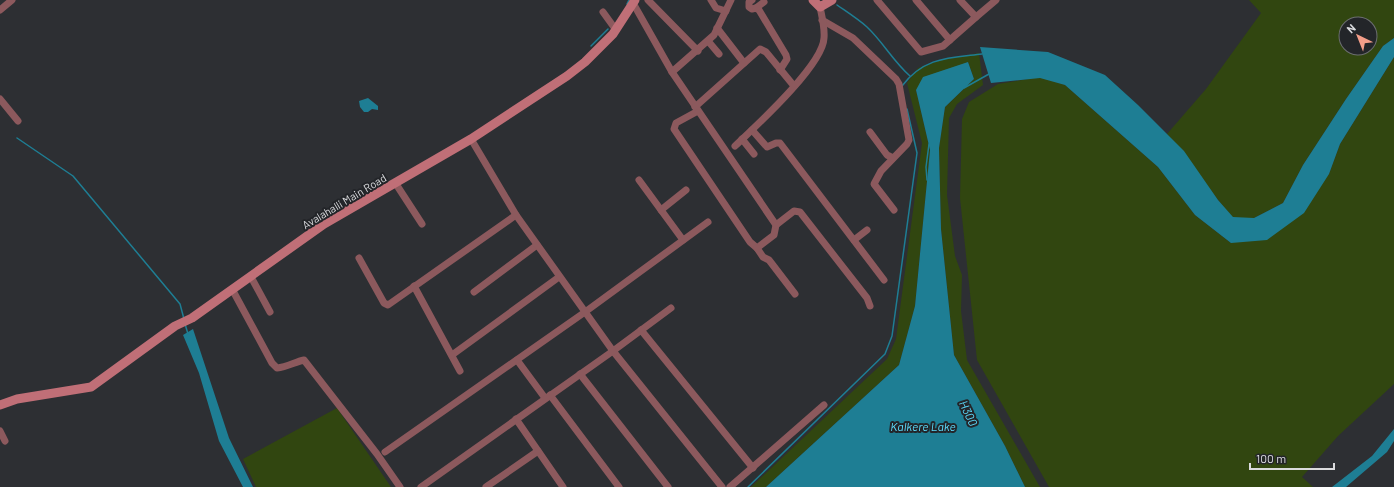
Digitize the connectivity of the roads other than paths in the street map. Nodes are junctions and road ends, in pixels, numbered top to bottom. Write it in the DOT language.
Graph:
graph roads {
  1 [pos="12,0"];
  2 [pos="648,0"];
  3 [pos="711,0"];
  4 [pos="731,0"];
  5 [pos="752,0"];
  6 [pos="812,0"];
  7 [pos="832,0"];
  8 [pos="877,0"];
  9 [pos="916,0"];
  10 [pos="960,0"];
  11 [pos="996,0"];
  12 [pos="634,1"];
  13 [pos="764,2"];
  14 [pos="820,7"];
  15 [pos="756,8"];
  16 [pos="0,10"];
  17 [pos="726,11"];
  18 [pos="603,12"];
  19 [pos="976,17"];
  20 [pos="822,20"];
  21 [pos="717,28"];
  22 [pos="616,30"];
  23 [pos="950,40"];
  24 [pos="708,41"];
  25 [pos="698,51"];
  26 [pos="719,54"];
  27 [pos="744,63"];
  28 [pos="780,70"];
  29 [pos="672,72"];
  30 [pos="794,86"];
  31 [pos="0,99"];
  32 [pos="697,109"];
  33 [pos="18,121"];
  34 [pos="752,130"];
  35 [pos="870,132"];
  36 [pos="471,139"];
  37 [pos="742,139"];
  38 [pos="735,146"];
  39 [pos="754,154"];
  40 [pos="893,158"];
  41 [pos="639,180"];
  42 [pos="396,184"];
  43 [pos="686,190"];
  44 [pos="661,210"];
  45 [pos="894,210"];
  46 [pos="516,215"];
  47 [pos="708,222"];
  48 [pos="422,224"];
  49 [pos="776,225"];
  50 [pos="867,230"];
  51 [pos="683,240"];
  52 [pos="854,240"];
  53 [pos="537,245"];
  54 [pos="757,248"];
  55 [pos="359,258"];
  56 [pos="251,277"];
  57 [pos="559,277"];
  58 [pos="884,280"];
  59 [pos="414,286"];
  60 [pos="232,289"];
  61 [pos="474,292"];
  62 [pos="795,294"];
  63 [pos="870,306"];
  64 [pos="671,308"];
  65 [pos="270,312"];
  66 [pos="585,312"];
  67 [pos="641,330"];
  68 [pos="613,351"];
  69 [pos="452,355"];
  70 [pos="517,360"];
  71 [pos="460,371"];
  72 [pos="580,374"];
  73 [pos="548,397"];
  74 [pos="0,405"];
  75 [pos="824,405"];
  76 [pos="516,419"];
  77 [pos="0,431"];
  78 [pos="5,441"];
  79 [pos="538,451"];
  80 [pos="385,452"];
  81 [pos="753,468"];
  82 [pos="560,486"];
  83 [pos="400,487"];
  84 [pos="421,487"];
  85 [pos="486,487"];
  86 [pos="619,487"];
  87 [pos="668,487"];
  88 [pos="722,487"];
  89 [pos="730,487"];
  1 -- 16 [label="street"];
  2 -- 25 [label="street"];
  3 -- 17 [label="street"];
  4 -- 17 [label="street"];
  5 -- 15 [label="street"];
  6 -- 14 [label="main road"];
  7 -- 14 [label="main road"];
  8 -- 23 [label="street"];
  9 -- 23 [label="street"];
  10 -- 19 [label="street"];
  11 -- 19 [label="street"];
  12 -- 22 [label="main road, Avalahalli Main Road"];
  12 -- 29 [label="street"];
  13 -- 15 [label="street"];
  14 -- 20 [label="street"];
  15 -- 28 [label="street"];
  17 -- 21 [label="street"];
  18 -- 22 [label="street"];
  19 -- 23 [label="street"];
  20 -- 30 [label="street"];
  20 -- 40 [label="street"];
  21 -- 24 [label="street"];
  21 -- 27 [label="street"];
  22 -- 36 [label="main road, Avalahalli Main Road"];
  24 -- 25 [label="street"];
  24 -- 26 [label="street"];
  25 -- 29 [label="street"];
  27 -- 28 [label="street"];
  27 -- 32 [label="street"];
  28 -- 30 [label="street"];
  29 -- 32 [label="street"];
  30 -- 34 [label="street"];
  31 -- 33 [label="street"];
  32 -- 49 [label="street"];
  32 -- 54 [label="street"];
  34 -- 37 [label="street"];
  34 -- 52 [label="street"];
  35 -- 40 [label="street"];
  36 -- 42 [label="main road, Avalahalli Main Road"];
  36 -- 46 [label="street"];
  37 -- 38 [label="street"];
  37 -- 39 [label="street"];
  40 -- 45 [label="street"];
  41 -- 44 [label="street"];
  42 -- 48 [label="street"];
  42 -- 56 [label="main road, Avalahalli Main Road"];
  43 -- 44 [label="street"];
  44 -- 51 [label="street"];
  46 -- 53 [label="street"];
  46 -- 59 [label="street"];
  47 -- 51 [label="street"];
  49 -- 54 [label="street"];
  49 -- 63 [label="street"];
  50 -- 52 [label="street"];
  51 -- 66 [label="street"];
  52 -- 58 [label="street"];
  53 -- 57 [label="street"];
  53 -- 61 [label="street"];
  54 -- 62 [label="street"];
  55 -- 59 [label="street"];
  56 -- 60 [label="main road, Avalahalli Main Road"];
  56 -- 65 [label="street"];
  57 -- 66 [label="street"];
  57 -- 69 [label="street"];
  59 -- 69 [label="street"];
  60 -- 74 [label="main road, Avalahalli Main Road"];
  60 -- 83 [label="street"];
  64 -- 67 [label="street"];
  66 -- 68 [label="street"];
  66 -- 70 [label="street"];
  67 -- 68 [label="street"];
  67 -- 81 [label="street"];
  68 -- 72 [label="street"];
  68 -- 88 [label="street"];
  69 -- 71 [label="street"];
  70 -- 73 [label="street"];
  70 -- 80 [label="street"];
  72 -- 73 [label="street"];
  72 -- 87 [label="street"];
  73 -- 76 [label="street"];
  73 -- 86 [label="street"];
  75 -- 81 [label="street"];
  76 -- 79 [label="street"];
  76 -- 84 [label="street"];
  77 -- 78 [label="street"];
  79 -- 82 [label="street"];
  79 -- 85 [label="street"];
  81 -- 89 [label="street"];
}
